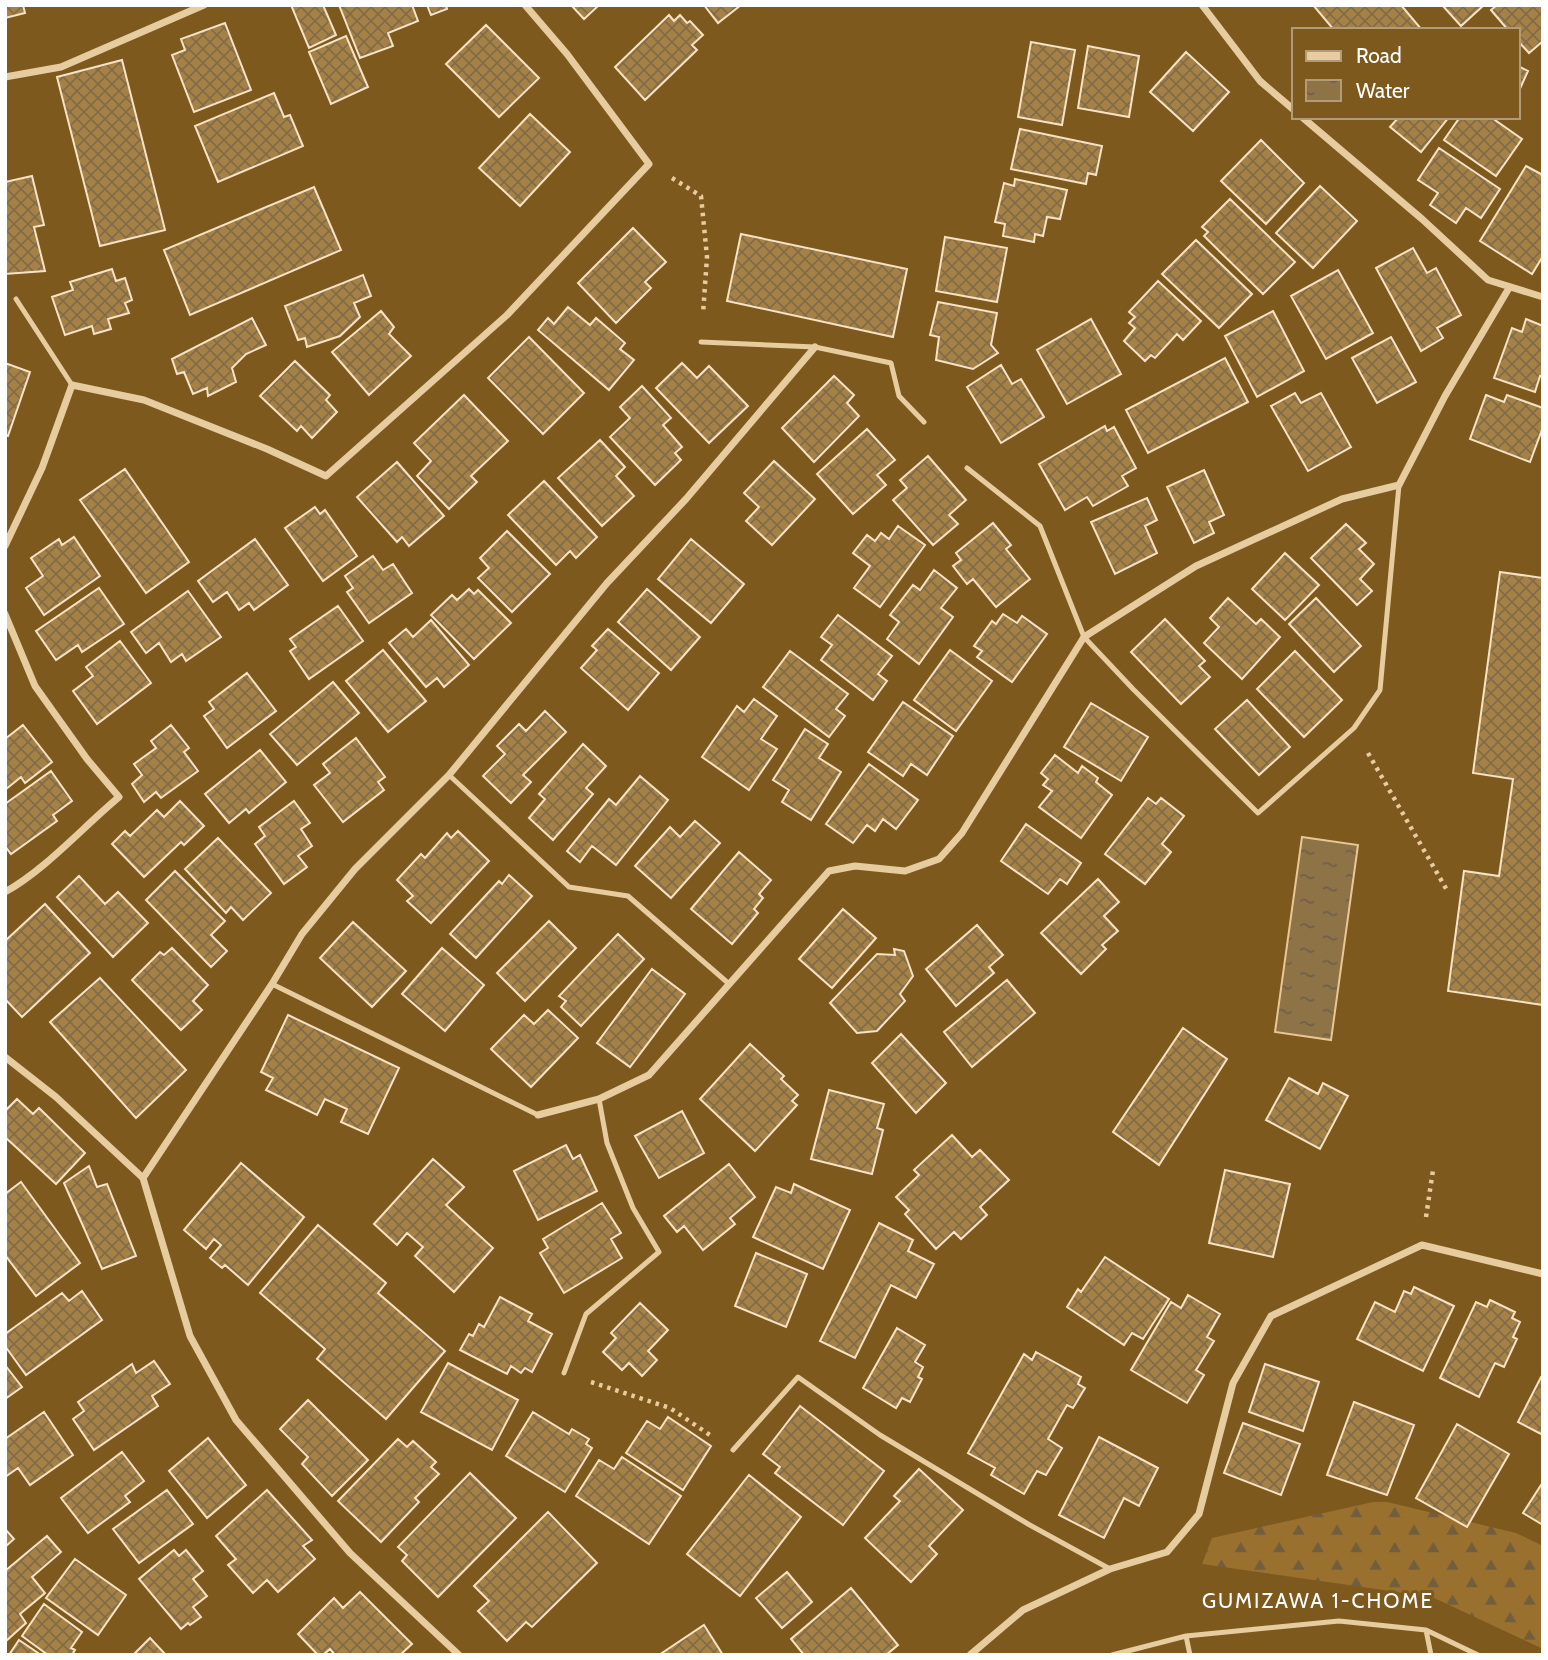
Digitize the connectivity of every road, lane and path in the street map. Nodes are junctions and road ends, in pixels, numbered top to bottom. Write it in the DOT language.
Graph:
graph roads {
  1 [pos="204,5"];
  2 [pos="525,5"];
  3 [pos="1202,5"];
  4 [pos="5,77"];
  5 [pos="1292,108"];
  6 [pos="1304,119"];
  7 [pos="649,164"];
  8 [pos="1509,288"];
  9 [pos="1543,297"];
  10 [pos="16,299"];
  11 [pos="701,342"];
  12 [pos="816,347"];
  13 [pos="72,385"];
  14 [pos="924,422"];
  15 [pos="967,468"];
  16 [pos="1399,485"];
  17 [pos="5,546"];
  18 [pos="5,614"];
  19 [pos="1084,637"];
  20 [pos="1354,728"];
  21 [pos="449,775"];
  22 [pos="5,892"];
  23 [pos="1448,892"];
  24 [pos="728,983"];
  25 [pos="272,984"];
  26 [pos="5,1056"];
  27 [pos="599,1099"];
  28 [pos="538,1115"];
  29 [pos="1433,1170"];
  30 [pos="143,1178"];
  31 [pos="1422,1245"];
  32 [pos="1543,1274"];
  33 [pos="564,1373"];
  34 [pos="733,1450"];
  35 [pos="1110,1569"];
  36 [pos="1426,1630"];
  37 [pos="1186,1636"];
  38 [pos="459,1655"];
  39 [pos="970,1655"];
  40 [pos="1112,1655"];
  41 [pos="1190,1655"];
  42 [pos="1431,1655"];
  43 [pos="1478,1655"];
  1 -- 4 [label="street"];
  2 -- 7 [label="street"];
  3 -- 5 [label="street"];
  6 -- 8 [label="street"];
  7 -- 11 [label="path"];
  7 -- 13 [label="street"];
  8 -- 9 [label="street"];
  8 -- 16 [label="street"];
  10 -- 13 [label="lane"];
  11 -- 12 [label="lane"];
  12 -- 14 [label="lane"];
  12 -- 21 [label="street"];
  13 -- 17 [label="street"];
  15 -- 19 [label="lane"];
  16 -- 19 [label="street"];
  16 -- 20 [label="lane"];
  18 -- 22 [label="street"];
  19 -- 20 [label="lane"];
  19 -- 24 [label="street"];
  20 -- 23 [label="path"];
  21 -- 24 [label="lane"];
  21 -- 25 [label="street"];
  24 -- 27 [label="street"];
  25 -- 28 [label="lane"];
  25 -- 30 [label="street"];
  26 -- 30 [label="street"];
  27 -- 28 [label="street"];
  27 -- 33 [label="lane"];
  29 -- 31 [label="path"];
  30 -- 38 [label="street"];
  31 -- 32 [label="street"];
  31 -- 35 [label="street"];
  33 -- 34 [label="path"];
  34 -- 35 [label="lane"];
  35 -- 39 [label="street"];
  36 -- 37 [label="lane"];
  36 -- 42 [label="lane"];
  36 -- 43 [label="lane"];
  37 -- 40 [label="lane"];
  37 -- 41 [label="lane"];
}
